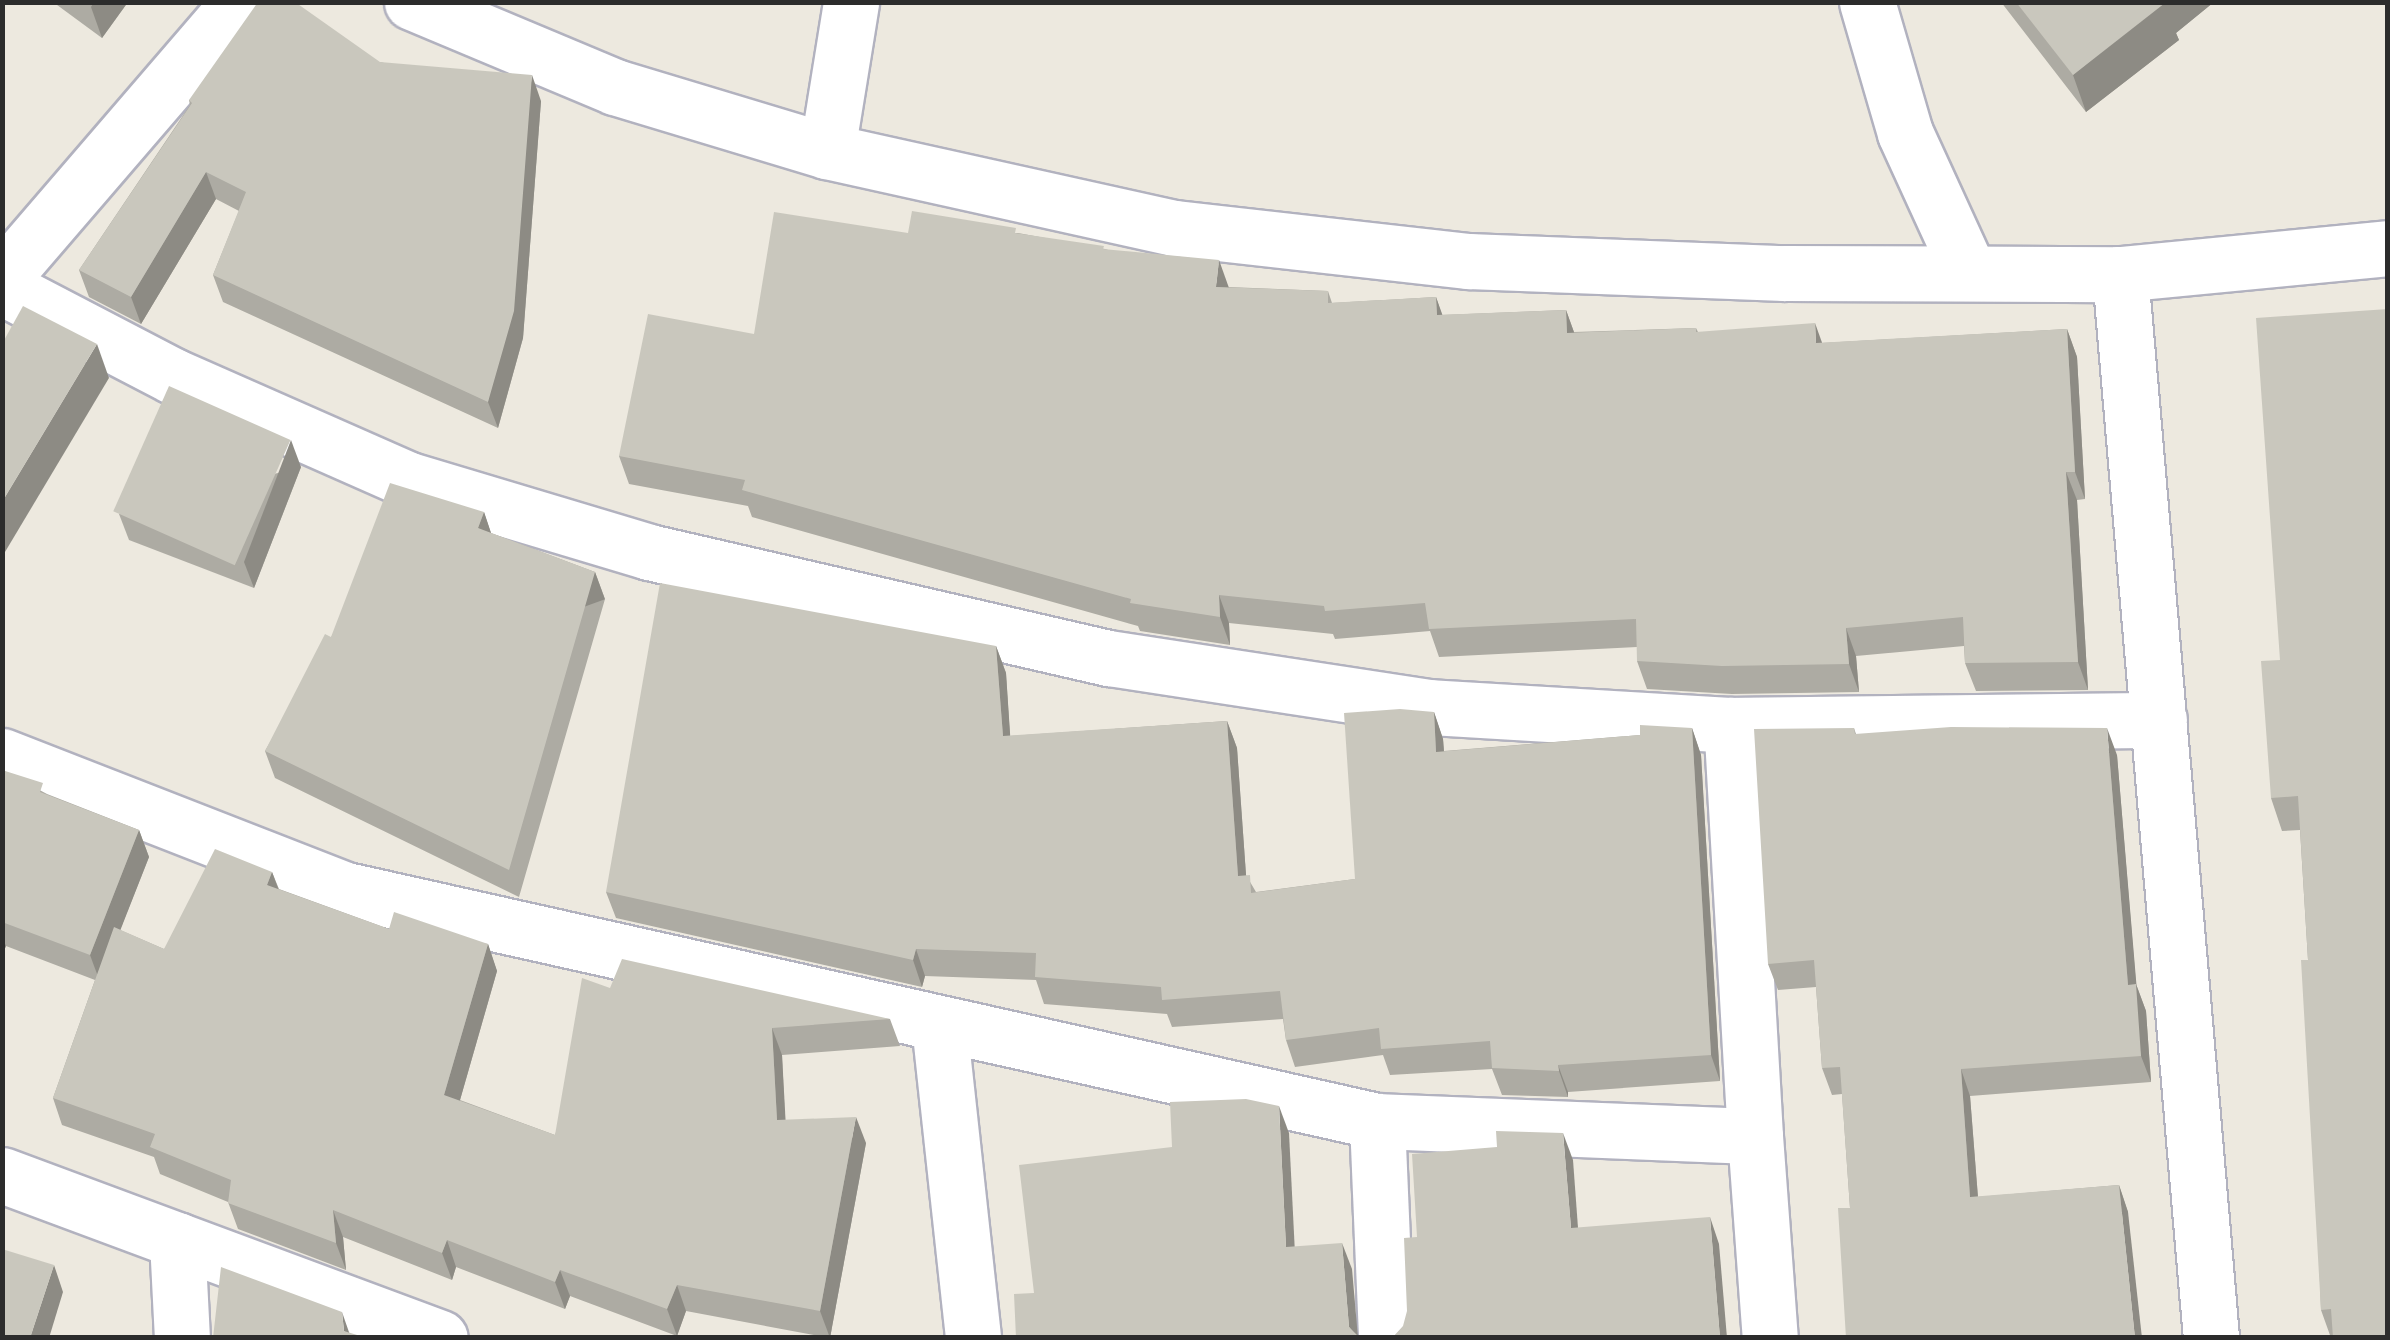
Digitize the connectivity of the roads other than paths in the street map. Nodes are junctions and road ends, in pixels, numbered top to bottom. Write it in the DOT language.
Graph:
graph roads {
  1 [pos="239,2"];
  2 [pos="412,2"];
  3 [pos="851,2"];
  4 [pos="1867,2"];
  5 [pos="827,151"];
  6 [pos="2388,248"];
  7 [pos="1969,273"];
  8 [pos="2120,274"];
  9 [pos="2,278"];
  10 [pos="2,287"];
  11 [pos="2159,720"];
  12 [pos="1731,724"];
  13 [pos="2,756"];
  14 [pos="939,1024"];
  15 [pos="1378,1121"];
  16 [pos="1755,1136"];
  17 [pos="2,1175"];
  18 [pos="176,1240"];
  19 [pos="182,1338"];
  20 [pos="440,1338"];
  21 [pos="974,1338"];
  22 [pos="1386,1338"];
  23 [pos="1770,1338"];
  24 [pos="2211,1338"];
  1 -- 9 [label="street"];
  2 -- 5 [label="street"];
  3 -- 5 [label="street"];
  4 -- 7 [label="street"];
  5 -- 7 [label="street"];
  6 -- 8 [label="street"];
  7 -- 8 [label="street"];
  8 -- 11 [label="street"];
  10 -- 12 [label="street"];
  11 -- 12 [label="street"];
  11 -- 24 [label="street"];
  12 -- 16 [label="street"];
  13 -- 14 [label="street"];
  14 -- 15 [label="street"];
  14 -- 21 [label="street"];
  15 -- 16 [label="street"];
  15 -- 22 [label="street"];
  16 -- 23 [label="street"];
  17 -- 18 [label="street"];
  18 -- 19 [label="street"];
  18 -- 20 [label="street"];
}
